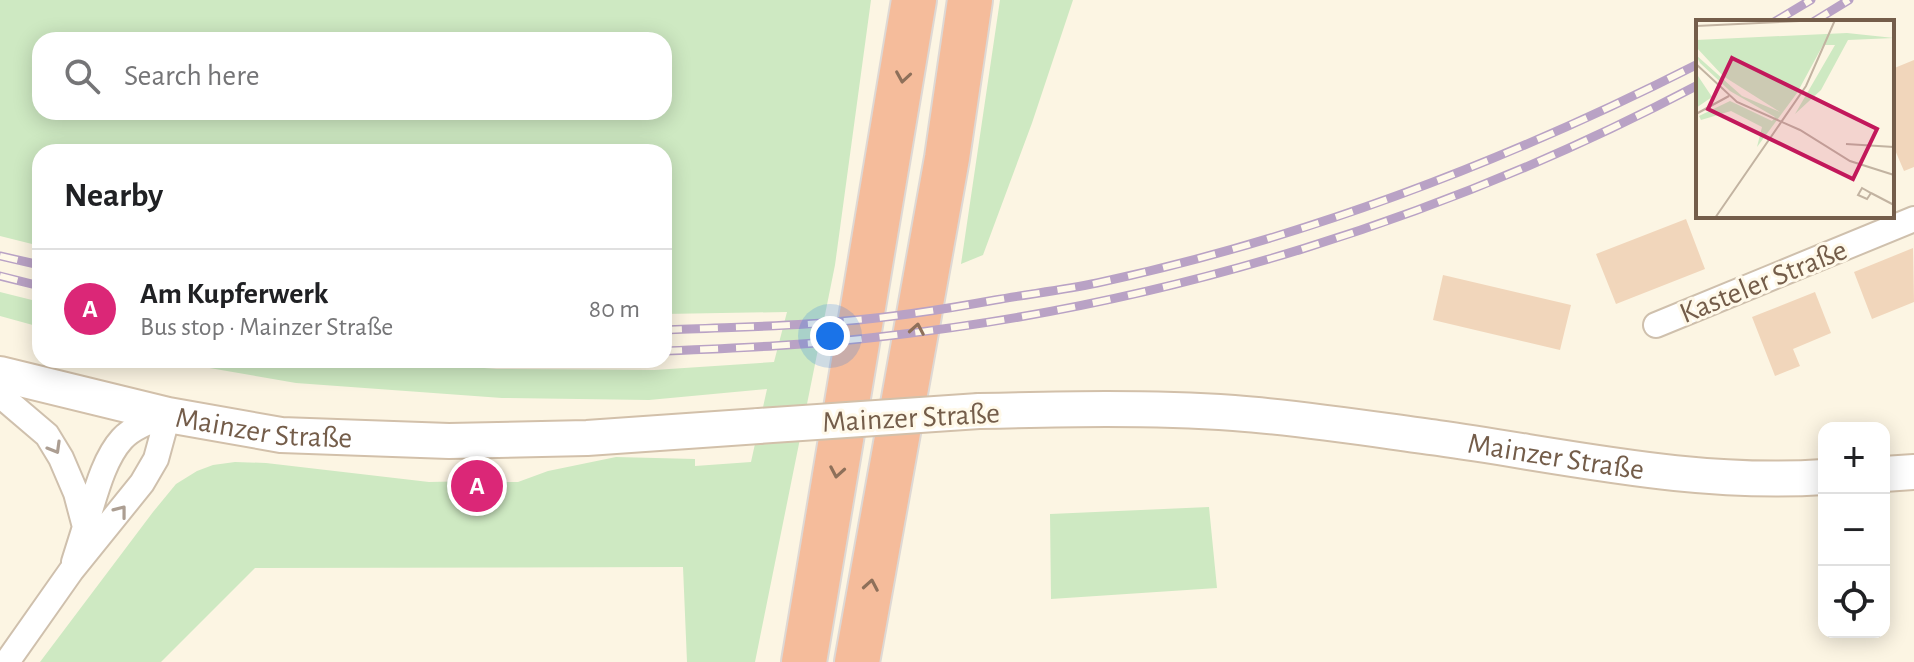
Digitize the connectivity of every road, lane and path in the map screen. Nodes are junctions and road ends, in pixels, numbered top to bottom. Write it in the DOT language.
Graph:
graph roads {
  1 [pos="914,0"];
  2 [pos="970,0"];
  3 [pos="1914,219"];
  4 [pos="1656,325"];
  5 [pos="0,374"];
  6 [pos="0,395"];
  7 [pos="168,415"];
  8 [pos="1914,472"];
  9 [pos="1890,474"];
  10 [pos="1818,477"];
  11 [pos="85,527"];
  12 [pos="71,571"];
  13 [pos="7,662"];
  14 [pos="804,662"];
  15 [pos="857,662"];
  1 -- 14 [label="highway, one-way"];
  15 -- 2 [label="highway, one-way"];
  3 -- 4 [label="street, Kasteler Straße"];
  5 -- 7 [label="main road, Mainzer Straße"];
  6 -- 11 [label="street, one-way"];
  7 -- 10 [label="main road, Mainzer Straße, bridge"];
  7 -- 11 [label="street"];
  12 -- 7 [label="street, one-way"];
  8 -- 9 [label="main road"];
  11 -- 12 [label="street"];
  12 -- 13 [label="street"];
}
